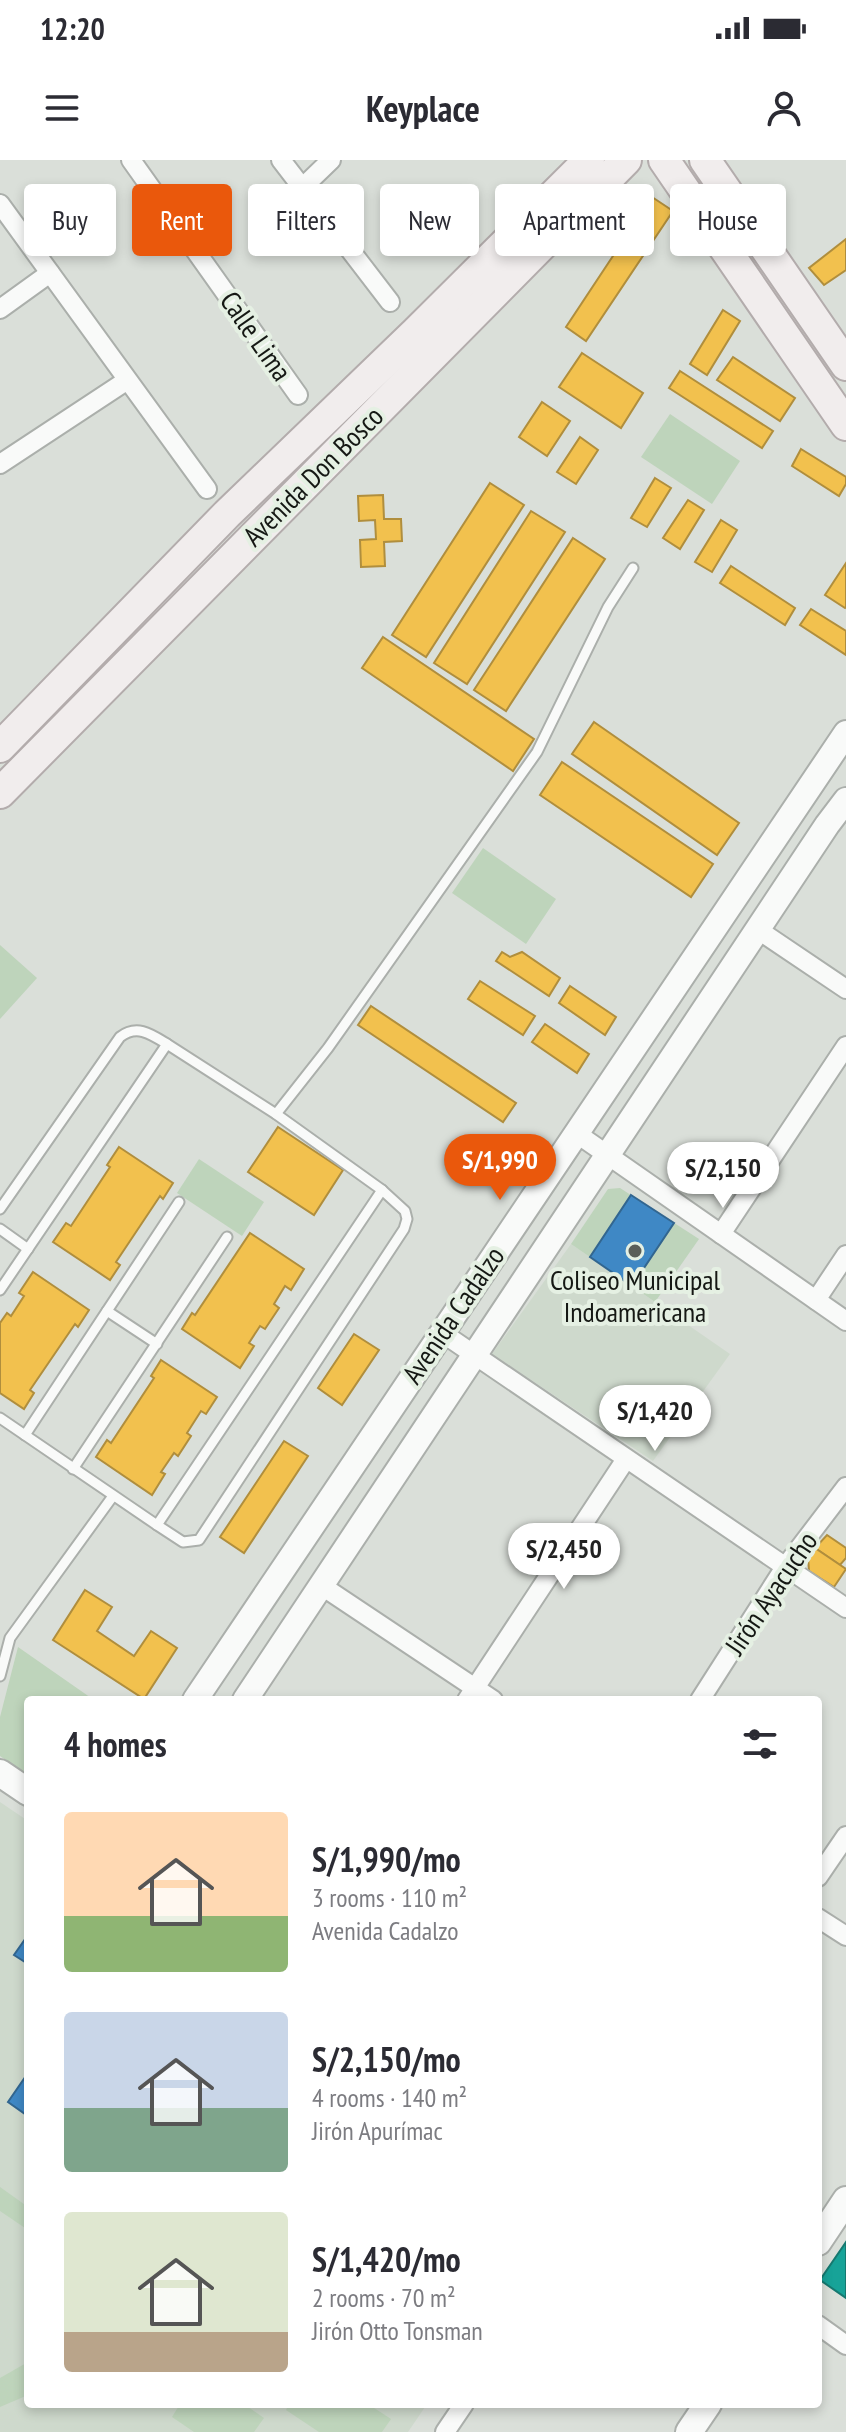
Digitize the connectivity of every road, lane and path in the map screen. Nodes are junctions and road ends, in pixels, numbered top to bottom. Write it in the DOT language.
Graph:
graph roads {
  1 [pos="131,160"];
  2 [pos="281,160"];
  3 [pos="331,160"];
  4 [pos="589,160"];
  5 [pos="626,160"];
  6 [pos="664,160"];
  7 [pos="705,160"];
  8 [pos="299,184"];
  9 [pos="306,184"];
  10 [pos="0,204"];
  11 [pos="354,256"];
  12 [pos="50,273"];
  13 [pos="390,302"];
  14 [pos="0,309"];
  15 [pos="846,365"];
  16 [pos="126,381"];
  17 [pos="298,395"];
  18 [pos="846,425"];
  19 [pos="0,464"];
  20 [pos="207,489"];
  21 [pos="633,568"];
  22 [pos="846,733"];
  23 [pos="0,747"];
  24 [pos="0,793"];
  25 [pos="846,800"];
  26 [pos="757,929"];
  27 [pos="846,989"];
  28 [pos="167,1044"];
  29 [pos="846,1046"];
  30 [pos="276,1114"];
  31 [pos="576,1133"];
  32 [pos="609,1156"];
  33 [pos="382,1190"];
  34 [pos="179,1202"];
  35 [pos="0,1209"];
  36 [pos="0,1229"];
  37 [pos="721,1234"];
  38 [pos="227,1237"];
  39 [pos="28,1249"];
  40 [pos="846,1255"];
  41 [pos="0,1290"];
  42 [pos="816,1300"];
  43 [pos="107,1311"];
  44 [pos="846,1321"];
  45 [pos="441,1332"];
  46 [pos="157,1344"];
  47 [pos="475,1356"];
  48 [pos="0,1418"];
  49 [pos="25,1435"];
  50 [pos="626,1459"];
  51 [pos="73,1469"];
  52 [pos="846,1487"];
  53 [pos="113,1496"];
  54 [pos="157,1525"];
  55 [pos="785,1567"];
  56 [pos="322,1586"];
  57 [pos="846,1608"];
  58 [pos="0,1676"];
  59 [pos="471,1694"];
  60 [pos="198,1696"];
  61 [pos="248,1696"];
  62 [pos="703,1696"];
  63 [pos="0,1773"];
  64 [pos="24,1789"];
  65 [pos="846,1836"];
  66 [pos="822,1871"];
  67 [pos="822,1921"];
  68 [pos="846,1936"];
  69 [pos="846,2200"];
  70 [pos="822,2236"];
  71 [pos="822,2328"];
  72 [pos="846,2345"];
  73 [pos="462,2408"];
  74 [pos="705,2408"];
  75 [pos="454,2429"];
  76 [pos="689,2432"];
  1 -- 17 [label="street, Calle Lima"];
  2 -- 8 [label="street"];
  3 -- 9 [label="street"];
  4 -- 23 [label="main road, Avenida Don Bosco"];
  5 -- 24 [label="main road, Avenida Don Bosco"];
  6 -- 18 [label="main road"];
  7 -- 15 [label="main road"];
  10 -- 12 [label="street"];
  11 -- 13 [label="street"];
  12 -- 14 [label="street"];
  12 -- 16 [label="street"];
  16 -- 19 [label="street"];
  16 -- 20 [label="street"];
  21 -- 30 [label="lane"];
  22 -- 31 [label="street, Avenida Cadalzo"];
  25 -- 26 [label="street, Avenida Cadalzo"];
  26 -- 27 [label="street"];
  26 -- 32 [label="street, Avenida Cadalzo"];
  28 -- 30 [label="lane"];
  28 -- 35 [label="lane"];
  28 -- 39 [label="lane"];
  29 -- 37 [label="street"];
  30 -- 33 [label="lane"];
  31 -- 32 [label="street"];
  31 -- 45 [label="street, Avenida Cadalzo"];
  32 -- 37 [label="street"];
  32 -- 47 [label="street, Avenida Cadalzo"];
  33 -- 54 [label="lane"];
  33 -- 54 [label="lane"];
  34 -- 43 [label="lane"];
  36 -- 39 [label="lane"];
  37 -- 42 [label="street"];
  38 -- 46 [label="lane"];
  39 -- 41 [label="lane"];
  40 -- 42 [label="street"];
  42 -- 44 [label="street"];
  43 -- 46 [label="lane"];
  43 -- 49 [label="lane"];
  45 -- 47 [label="street"];
  45 -- 60 [label="street, Avenida Cadalzo"];
  46 -- 51 [label="lane"];
  47 -- 50 [label="street"];
  47 -- 56 [label="street, Avenida Cadalzo"];
  48 -- 49 [label="lane"];
  49 -- 51 [label="lane"];
  50 -- 55 [label="street"];
  50 -- 59 [label="street"];
  51 -- 53 [label="lane"];
  52 -- 55 [label="street, Jirón Ayacucho"];
  53 -- 54 [label="lane"];
  53 -- 58 [label="lane"];
  55 -- 57 [label="street"];
  55 -- 62 [label="street, Jirón Ayacucho"];
  56 -- 59 [label="street"];
  56 -- 61 [label="street, Avenida Cadalzo"];
  63 -- 64 [label="main road"];
  65 -- 66 [label="street"];
  67 -- 68 [label="street"];
  69 -- 70 [label="main road"];
  71 -- 72 [label="street"];
  73 -- 75 [label="street"];
  74 -- 76 [label="main road"];
}
